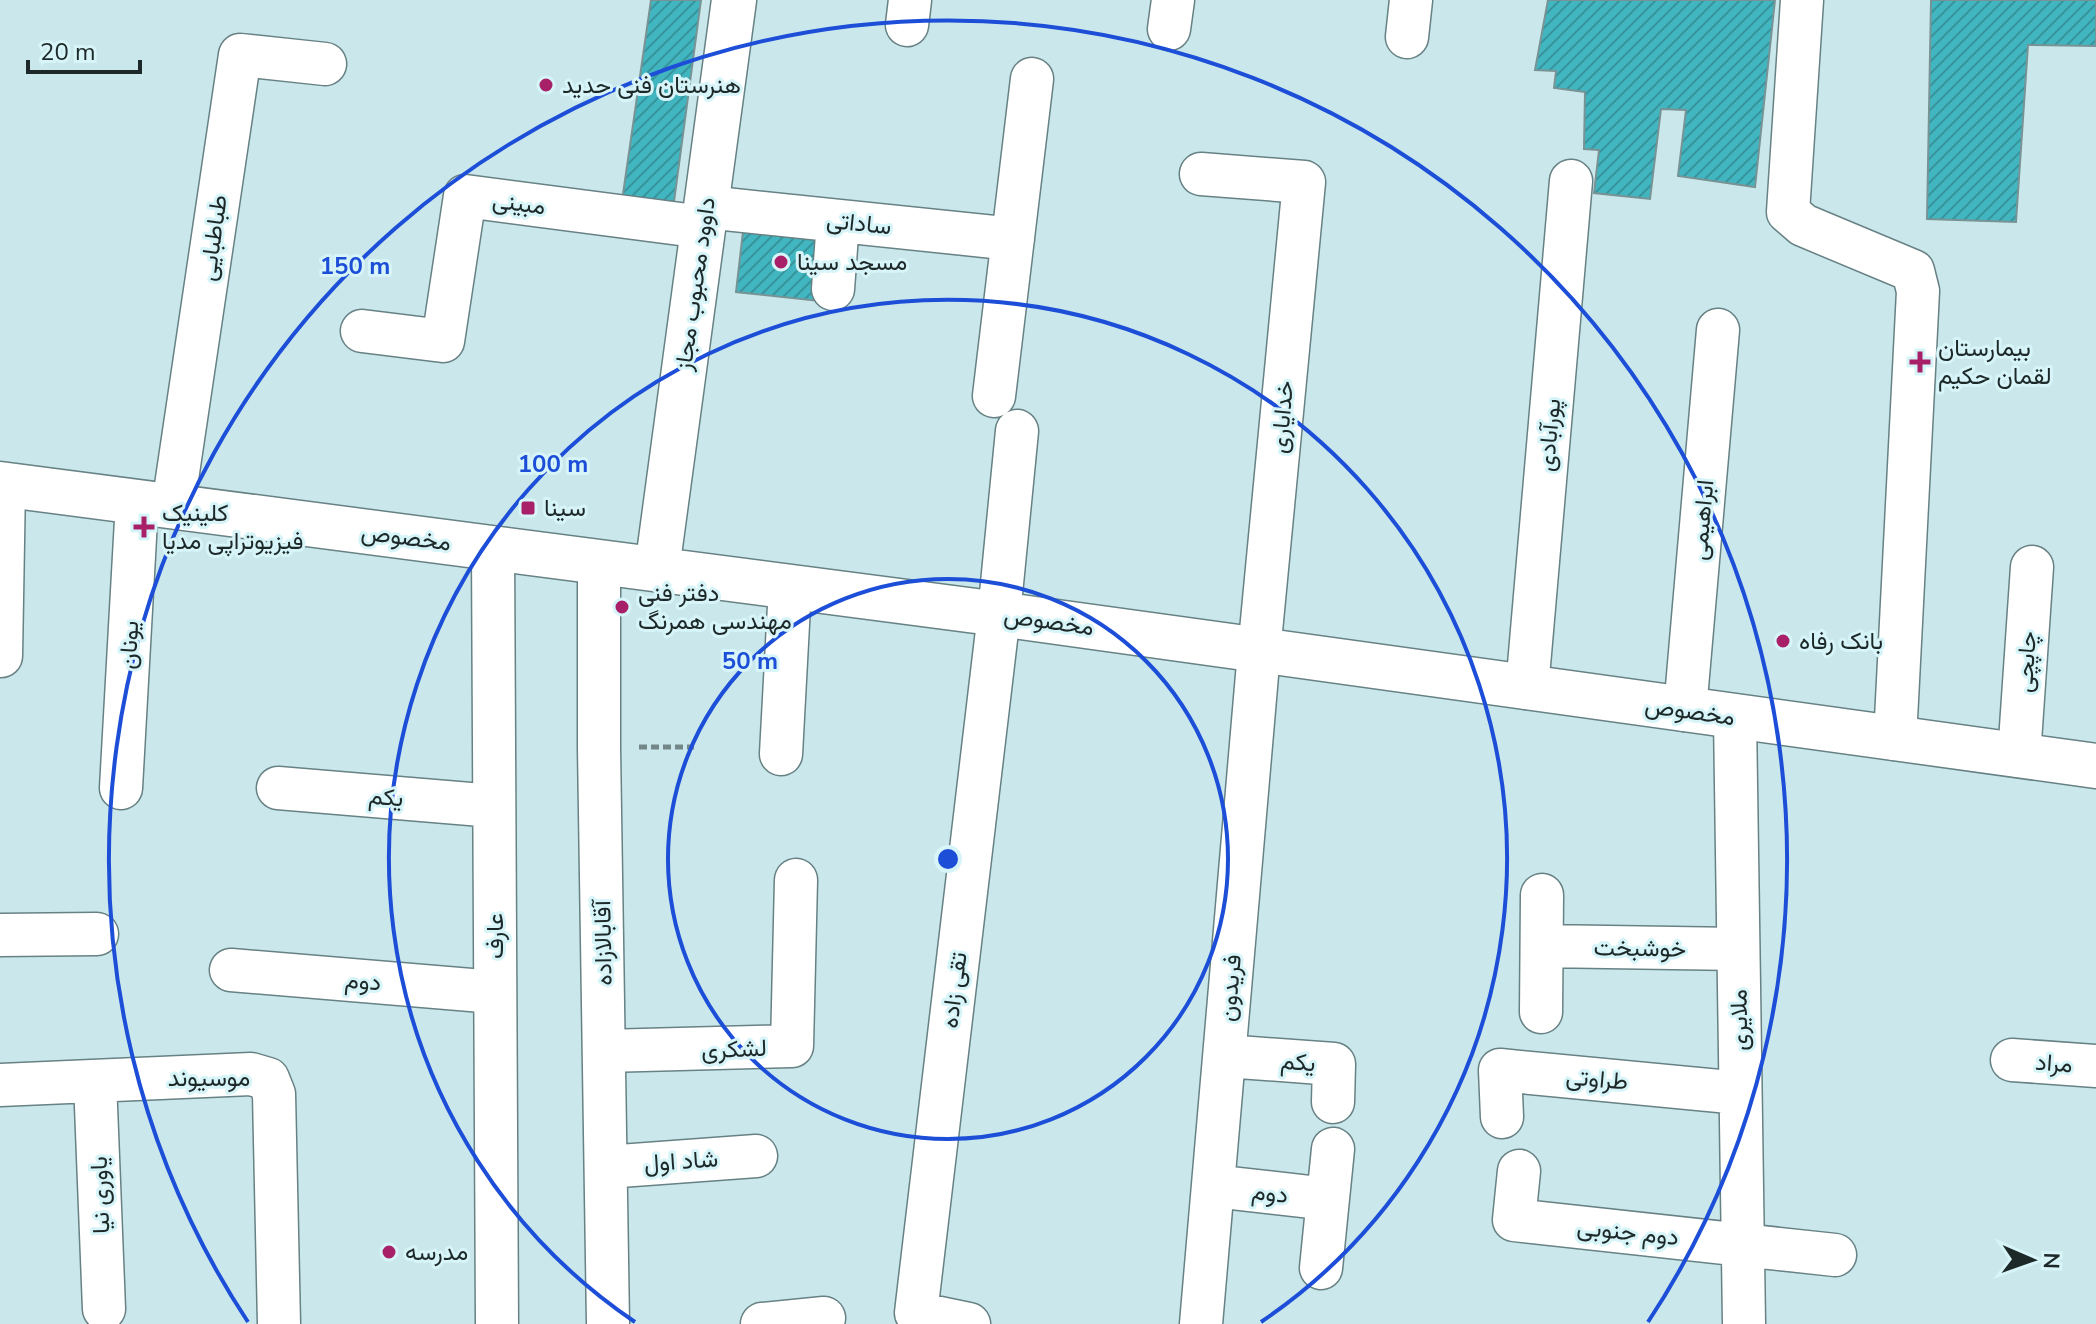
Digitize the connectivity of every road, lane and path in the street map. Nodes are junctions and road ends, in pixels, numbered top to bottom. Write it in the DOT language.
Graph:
graph roads {
  1 [pos="734,0"];
  2 [pos="1802,0"];
  3 [pos="325,64"];
  4 [pos="1032,79"];
  5 [pos="1201,174"];
  6 [pos="1571,181"];
  7 [pos="704,217"];
  8 [pos="838,221"];
  9 [pos="1013,239"];
  10 [pos="833,289"];
  11 [pos="1718,330"];
  12 [pos="362,331"];
  13 [pos="994,396"];
  14 [pos="1017,431"];
  15 [pos="2,484"];
  16 [pos="155,504"];
  17 [pos="493,548"];
  18 [pos="599,562"];
  19 [pos="2032,567"];
  20 [pos="657,569"];
  21 [pos="790,587"];
  22 [pos="999,614"];
  23 [pos="1259,652"];
  24 [pos="1,656"];
  25 [pos="1527,688"];
  26 [pos="1685,710"];
  27 [pos="1735,717"];
  28 [pos="1895,739"];
  29 [pos="694,747"];
  30 [pos="599,748"];
  31 [pos="781,754"];
  32 [pos="2019,756"];
  33 [pos="2096,766"];
  34 [pos="121,788"];
  35 [pos="278,788"];
  36 [pos="494,806"];
  37 [pos="796,880"];
  38 [pos="1542,895"];
  39 [pos="97,934"];
  40 [pos="0,935"];
  41 [pos="1542,946"];
  42 [pos="1738,949"];
  43 [pos="231,970"];
  44 [pos="495,992"];
  45 [pos="1541,1012"];
  46 [pos="605,1051"];
  47 [pos="1225,1056"];
  48 [pos="2012,1060"];
  49 [pos="2096,1066"];
  50 [pos="95,1081"];
  51 [pos="0,1085"];
  52 [pos="1740,1093"];
  53 [pos="1333,1102"];
  54 [pos="1502,1117"];
  55 [pos="1333,1149"];
  56 [pos="756,1156"];
  57 [pos="606,1167"];
  58 [pos="1519,1171"];
  59 [pos="1213,1186"];
  60 [pos="1328,1199"];
  61 [pos="1742,1245"];
  62 [pos="1835,1255"];
  63 [pos="1321,1268"];
  64 [pos="104,1309"];
  65 [pos="824,1318"];
  66 [pos="1213,1322"];
  67 [pos="279,1324"];
  68 [pos="497,1324"];
  69 [pos="608,1324"];
  70 [pos="762,1324"];
  71 [pos="969,1324"];
  72 [pos="1744,1324"];
  1 -- 7 [label="main road, داوود محبوب مجاز"];
  2 -- 28 [label="street"];
  3 -- 16 [label="street, طباطبایی"];
  4 -- 9 [label="street"];
  5 -- 23 [label="street, خدایاری"];
  6 -- 25 [label="street, پورآبادی"];
  7 -- 8 [label="street, ساداتی"];
  7 -- 12 [label="street, مبینی"];
  7 -- 20 [label="main road, داوود محبوب مجاز"];
  8 -- 9 [label="street, ساداتی"];
  8 -- 10 [label="street"];
  9 -- 13 [label="street"];
  11 -- 26 [label="street, ابراهیمی"];
  14 -- 22 [label="street"];
  15 -- 16 [label="main road, مخصوص"];
  15 -- 24 [label="street"];
  16 -- 17 [label="main road, مخصوص"];
  16 -- 34 [label="street, یونان"];
  17 -- 18 [label="main road, مخصوص"];
  17 -- 36 [label="street, عارف"];
  18 -- 20 [label="main road, مخصوص"];
  18 -- 30 [label="street, آقابالازاده"];
  19 -- 32 [label="street, چاپچی"];
  20 -- 21 [label="main road, مخصوص"];
  21 -- 22 [label="main road, مخصوص"];
  21 -- 31 [label="street"];
  22 -- 23 [label="main road, مخصوص"];
  22 -- 71 [label="street, تقی زاده"];
  23 -- 25 [label="main road, مخصوص"];
  23 -- 47 [label="street, فریدون"];
  25 -- 26 [label="main road, مخصوص"];
  26 -- 27 [label="main road, مخصوص"];
  27 -- 28 [label="main road, مخصوص"];
  27 -- 42 [label="street, ملایری"];
  28 -- 32 [label="main road, مخصوص"];
  29 -- 30 [label="path"];
  30 -- 46 [label="street, آقابالازاده"];
  32 -- 33 [label="main road, مخصوص"];
  35 -- 36 [label="street, یکم"];
  36 -- 44 [label="street, عارف"];
  37 -- 46 [label="street, لشکری"];
  38 -- 41 [label="street"];
  39 -- 40 [label="street"];
  41 -- 42 [label="street, خوشبخت"];
  41 -- 45 [label="street"];
  42 -- 52 [label="street, ملایری"];
  43 -- 44 [label="street, دوم"];
  44 -- 68 [label="street, عارف"];
  46 -- 57 [label="street, آقابالازاده"];
  47 -- 53 [label="street, یکم"];
  47 -- 59 [label="street, فریدون"];
  48 -- 49 [label="street, مراد"];
  50 -- 51 [label="street, موسیوند"];
  50 -- 64 [label="street, یاوری نیا"];
  50 -- 67 [label="street, موسیوند"];
  52 -- 54 [label="street, طراوتی"];
  52 -- 61 [label="street, ملایری"];
  55 -- 60 [label="street"];
  56 -- 57 [label="street, شاد اول"];
  57 -- 69 [label="street, آقابالازاده"];
  58 -- 61 [label="street, دوم جنوبی"];
  59 -- 60 [label="street, دوم"];
  59 -- 66 [label="street, فریدون"];
  60 -- 63 [label="street"];
  61 -- 62 [label="street, دوم جنوبی"];
  61 -- 72 [label="street, ملایری"];
  65 -- 70 [label="street"];
}
